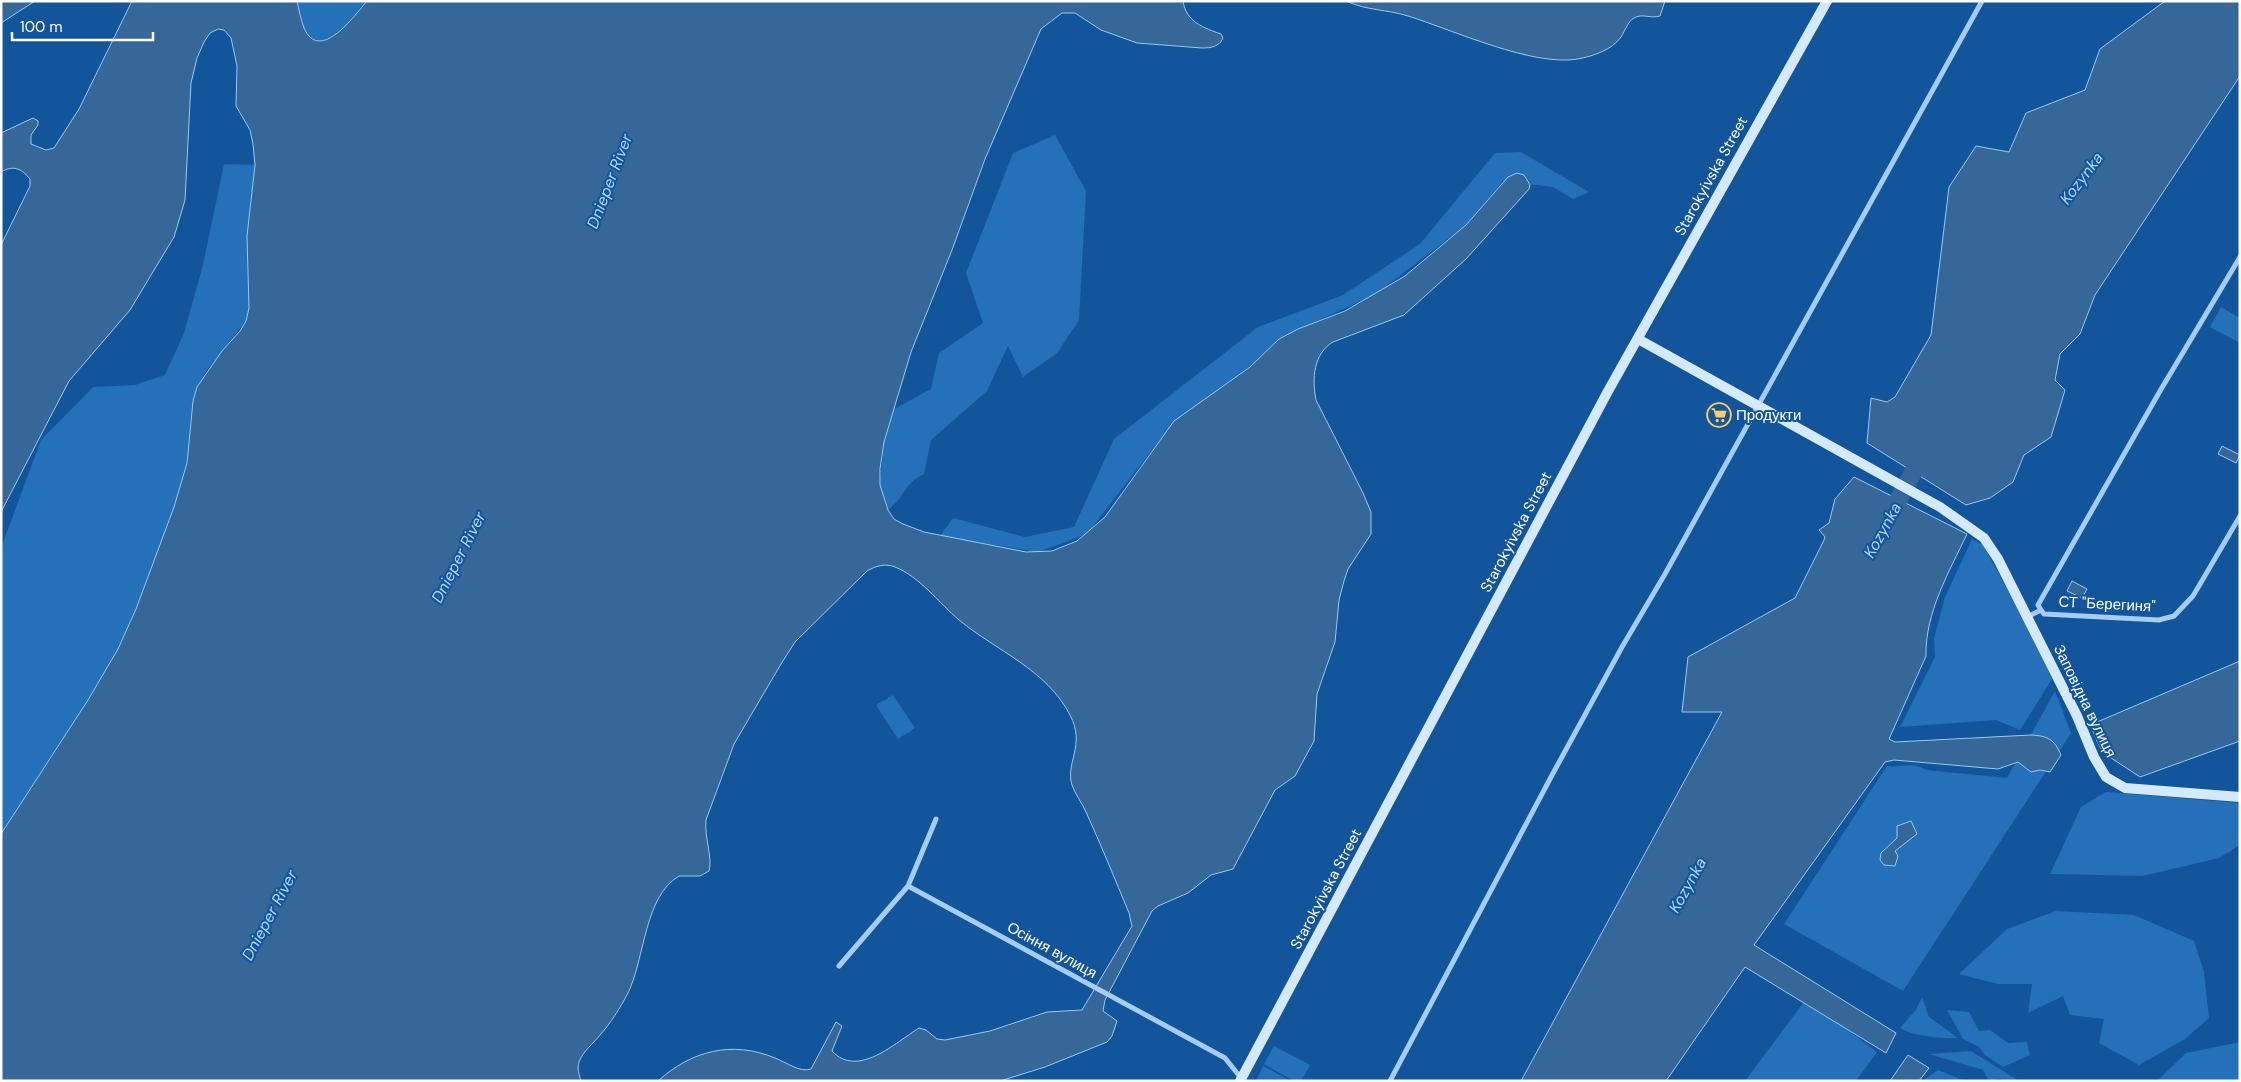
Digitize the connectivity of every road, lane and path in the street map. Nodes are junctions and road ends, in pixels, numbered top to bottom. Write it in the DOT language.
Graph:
graph roads {
  1 [pos="1827,1"];
  2 [pos="1982,1"];
  3 [pos="2240,257"];
  4 [pos="1638,339"];
  5 [pos="1758,406"];
  6 [pos="2240,516"];
  7 [pos="2041,610"];
  8 [pos="2028,617"];
  9 [pos="2240,797"];
  10 [pos="936,818"];
  11 [pos="908,886"];
  12 [pos="839,966"];
  13 [pos="1241,1080"];
  14 [pos="1390,1081"];
  1 -- 4 [label="street, Starokyivska Street"];
  2 -- 5 [label="street"];
  3 -- 7 [label="street"];
  4 -- 5 [label="street, Заповідна вулиця"];
  4 -- 13 [label="street, Starokyivska Street"];
  5 -- 8 [label="street, Заповідна вулиця"];
  5 -- 14 [label="street"];
  6 -- 7 [label="street, СТ \"Берегиня\""];
  7 -- 8 [label="street"];
  8 -- 9 [label="street, Заповідна вулиця"];
  10 -- 11 [label="street"];
  11 -- 12 [label="street"];
  11 -- 13 [label="street, Осіння вулиця"];
}
